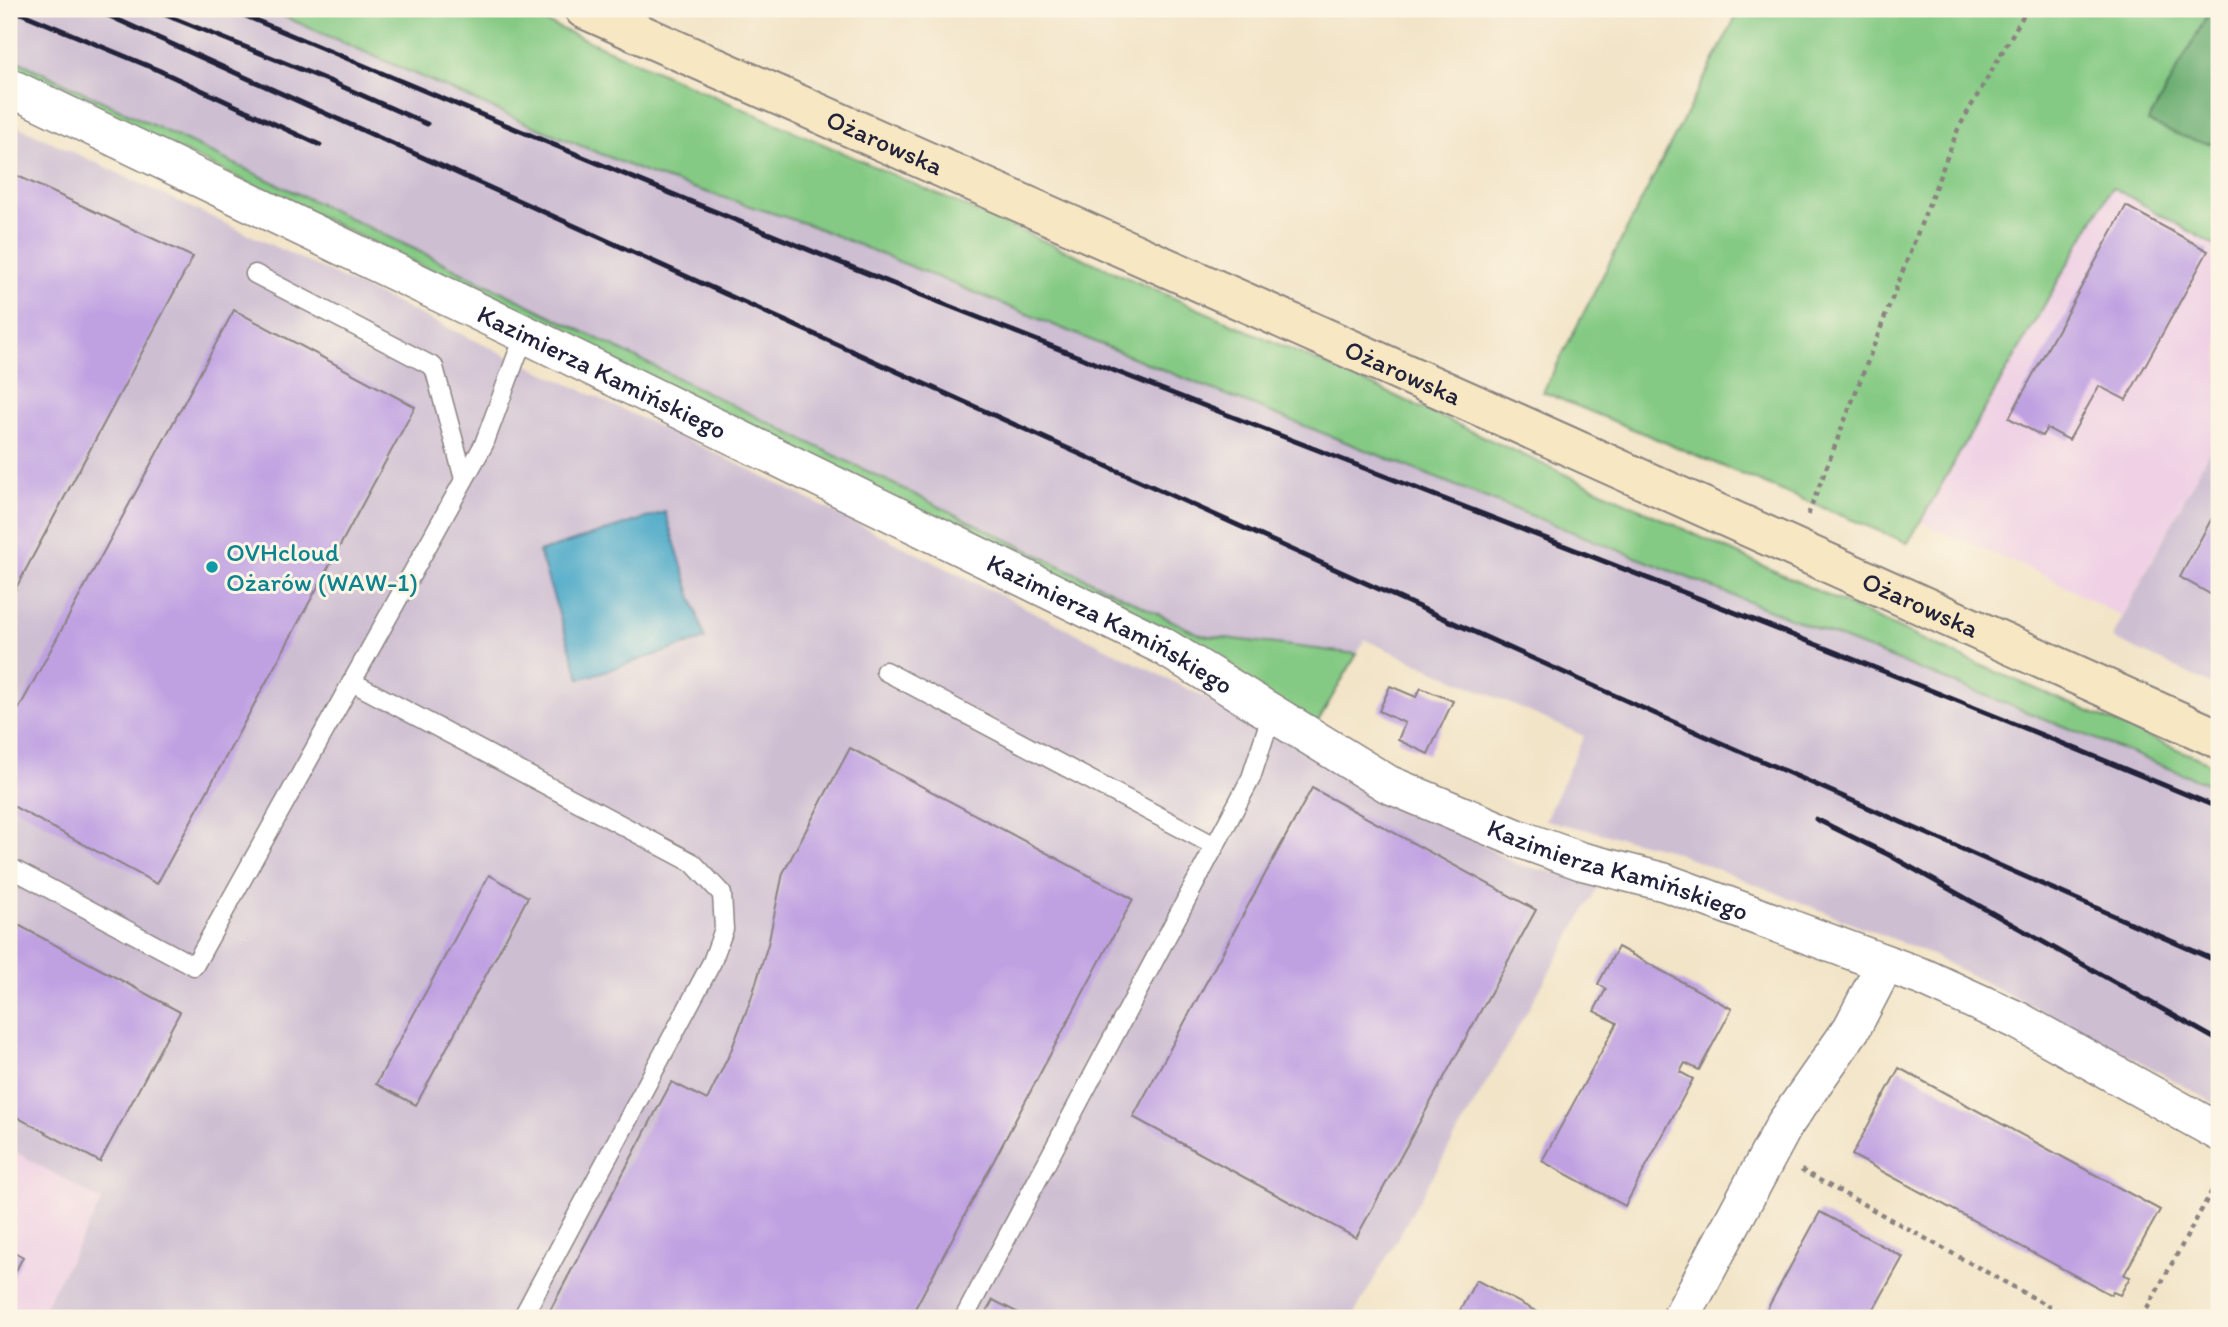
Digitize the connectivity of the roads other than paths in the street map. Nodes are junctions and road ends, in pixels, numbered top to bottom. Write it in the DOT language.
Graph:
graph roads {
  1 [pos="584,9"];
  2 [pos="9,87"];
  3 [pos="255,274"];
  4 [pos="527,335"];
  5 [pos="464,479"];
  6 [pos="885,671"];
  7 [pos="352,682"];
  8 [pos="1272,713"];
  9 [pos="2219,739"];
  10 [pos="1215,846"];
  11 [pos="9,867"];
  12 [pos="1885,964"];
  13 [pos="2219,1132"];
  14 [pos="522,1318"];
  15 [pos="964,1318"];
  16 [pos="1681,1318"];
  1 -- 9 [label="main road, Ożarowska"];
  2 -- 4 [label="street, Kazimierza Kamińskiego"];
  3 -- 5 [label="lane"];
  4 -- 5 [label="lane"];
  4 -- 8 [label="street, Kazimierza Kamińskiego"];
  5 -- 7 [label="lane"];
  6 -- 10 [label="lane"];
  7 -- 11 [label="lane"];
  7 -- 14 [label="lane"];
  8 -- 10 [label="lane"];
  8 -- 12 [label="street, Kazimierza Kamińskiego"];
  10 -- 15 [label="lane"];
  12 -- 13 [label="street, Kazimierza Kamińskiego"];
  12 -- 16 [label="street"];
}
